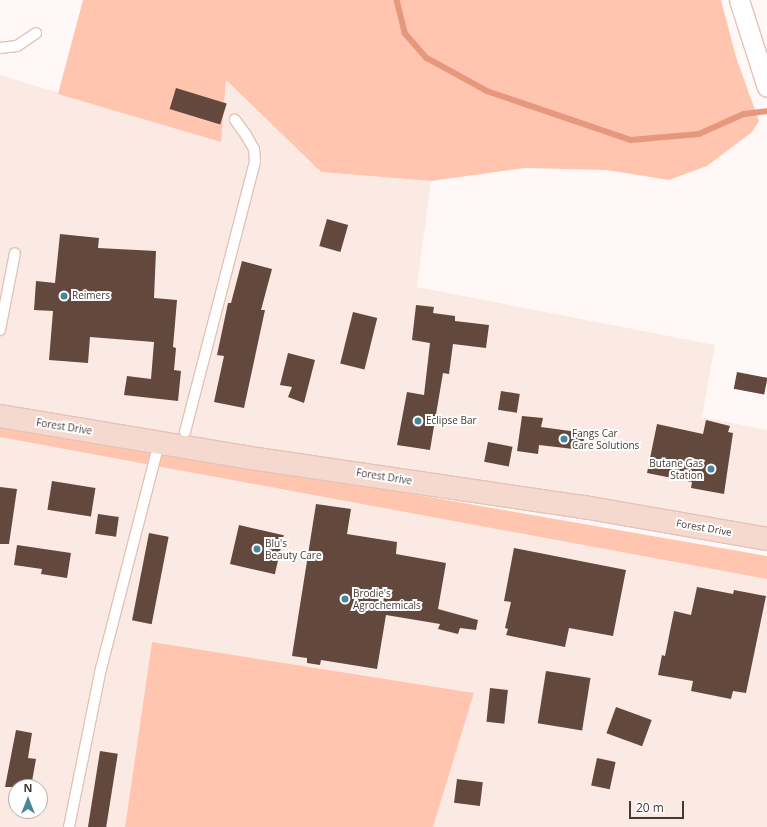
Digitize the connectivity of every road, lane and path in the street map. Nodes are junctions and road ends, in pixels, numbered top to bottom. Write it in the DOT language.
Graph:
graph roads {
  1 [pos="739,0"];
  2 [pos="36,33"];
  3 [pos="0,48"];
  4 [pos="767,87"];
  5 [pos="235,120"];
  6 [pos="15,253"];
  7 [pos="0,330"];
  8 [pos="0,416"];
  9 [pos="185,432"];
  10 [pos="159,443"];
  11 [pos="767,539"];
  12 [pos="69,827"];
  1 -- 4 [label="street"];
  2 -- 3 [label="lane"];
  5 -- 9 [label="lane"];
  6 -- 7 [label="lane"];
  8 -- 10 [label="main road, Forest Drive"];
  10 -- 11 [label="main road, Forest Drive"];
  10 -- 12 [label="lane"];
}
